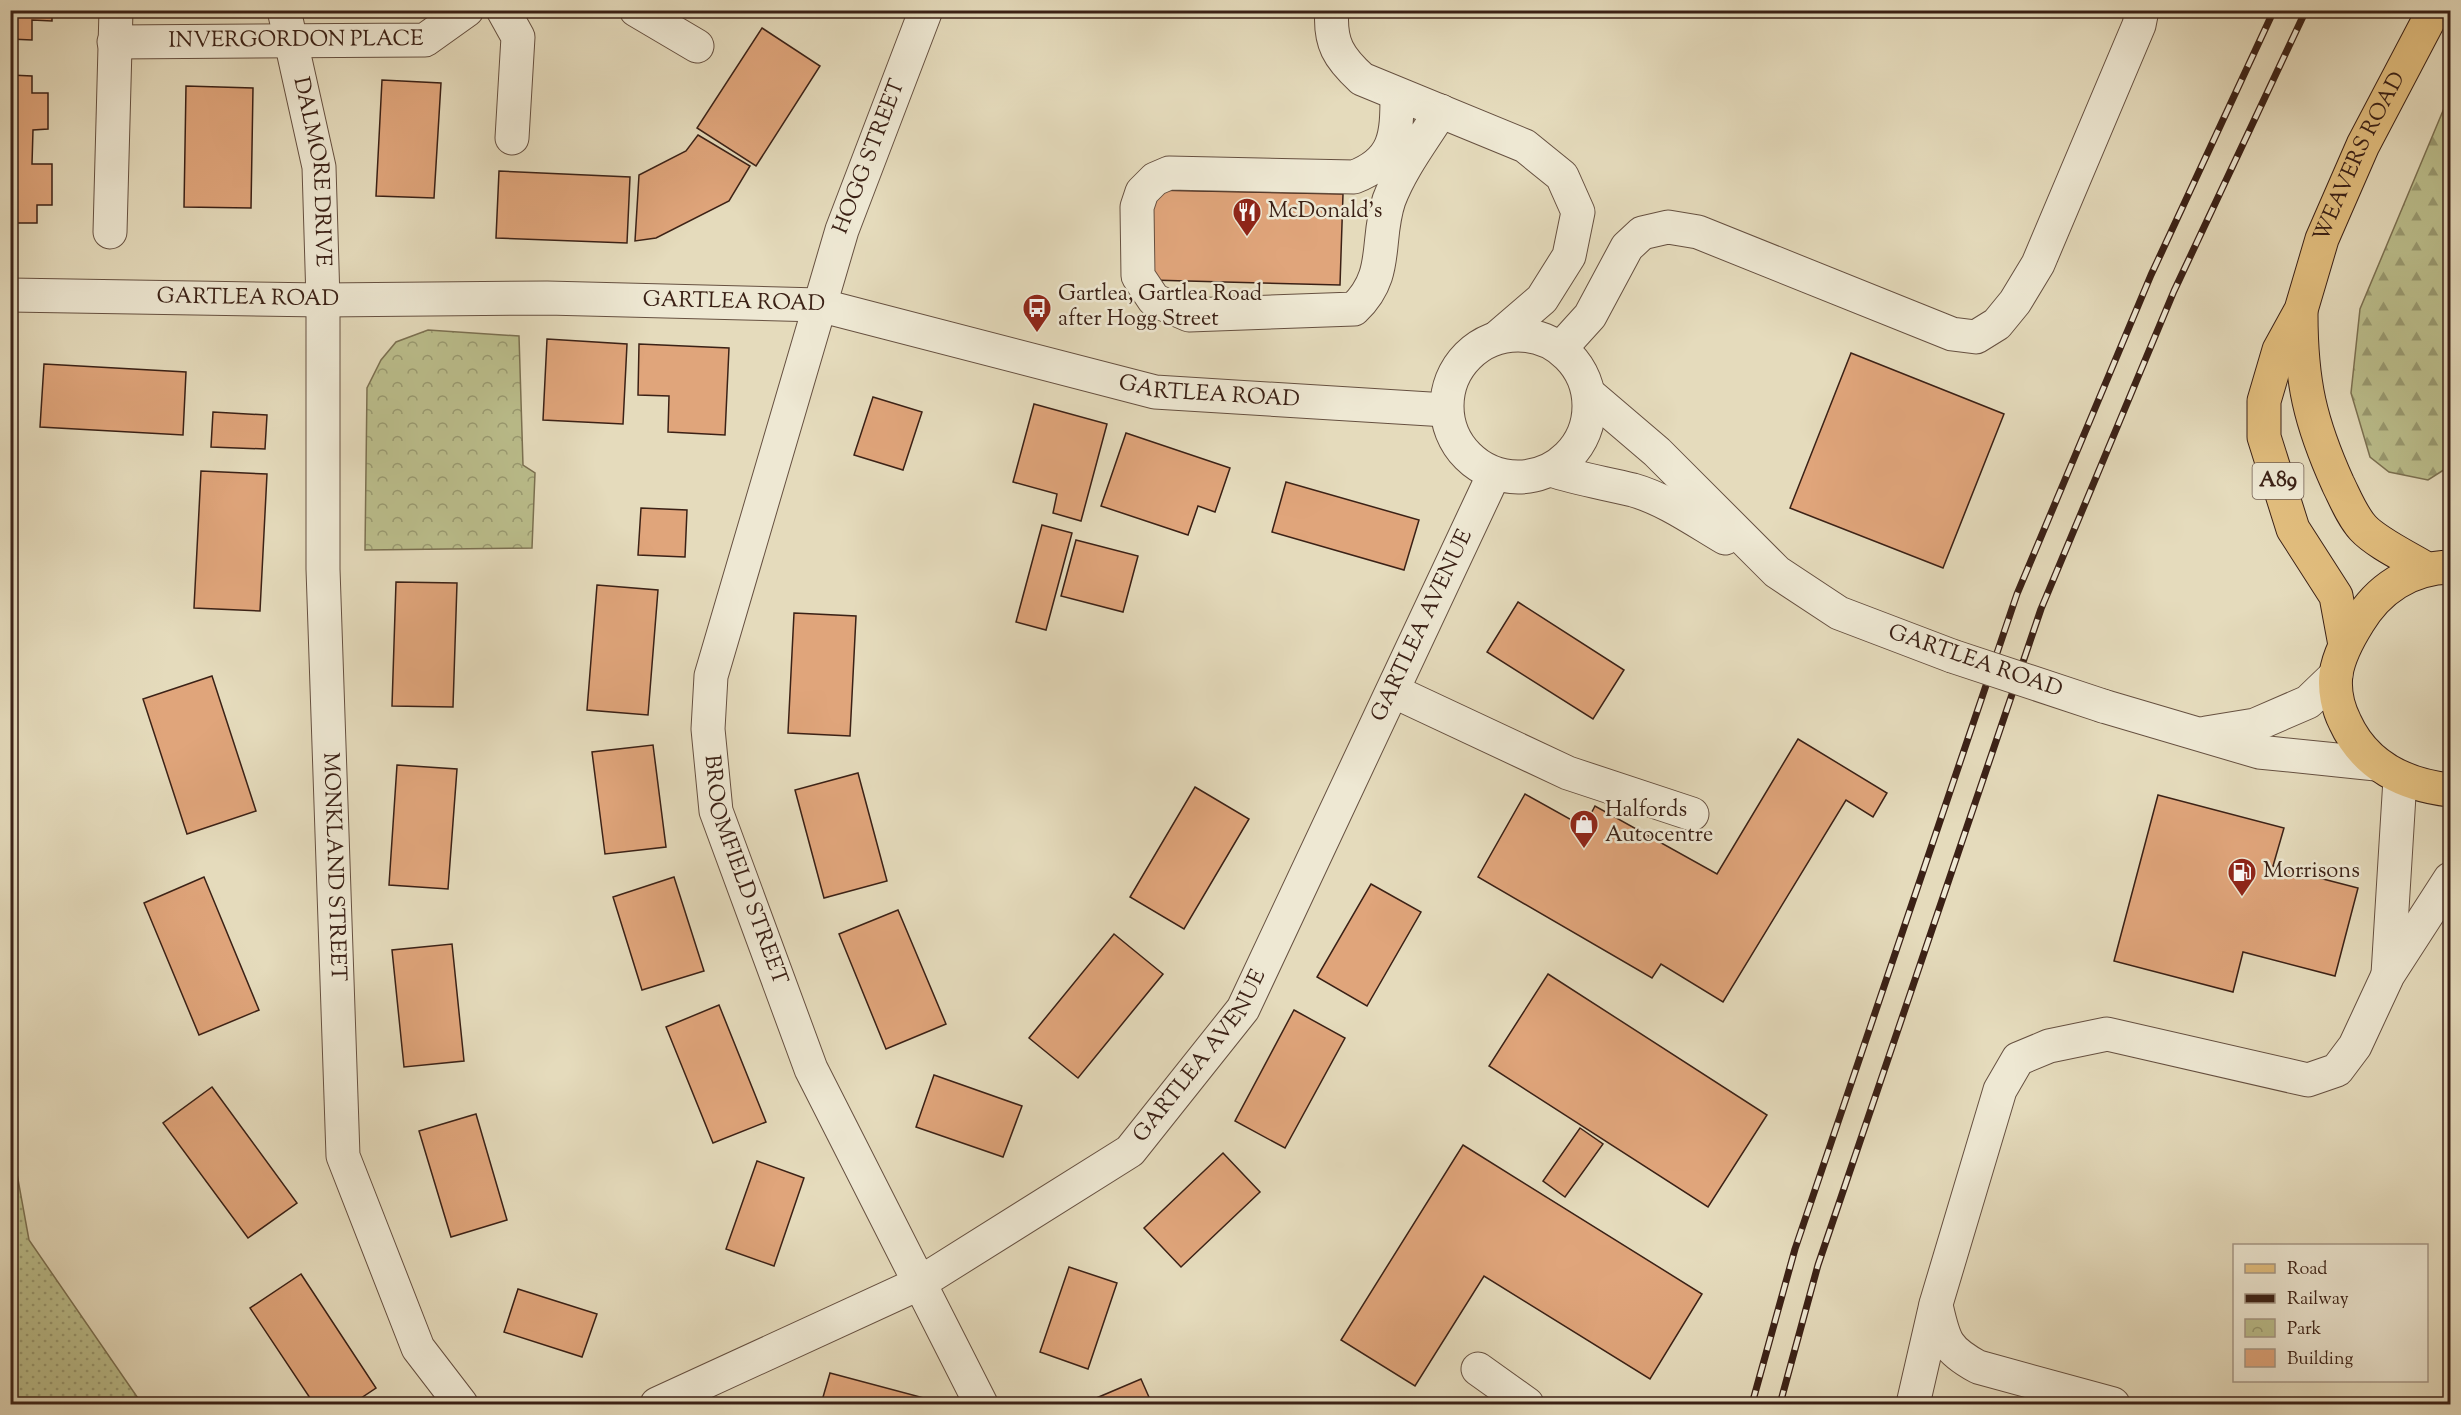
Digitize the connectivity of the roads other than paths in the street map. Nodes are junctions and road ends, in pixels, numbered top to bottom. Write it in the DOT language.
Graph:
graph roads {
  1 [pos="467,10"];
  2 [pos="503,10"];
  3 [pos="636,10"];
  4 [pos="926,10"];
  5 [pos="1332,10"];
  6 [pos="2142,10"];
  7 [pos="2434,10"];
  8 [pos="115,26"];
  9 [pos="287,26"];
  10 [pos="698,46"];
  11 [pos="1397,95"];
  12 [pos="1441,111"];
  13 [pos="512,138"];
  14 [pos="110,232"];
  15 [pos="10,295"];
  16 [pos="323,300"];
  17 [pos="819,305"];
  18 [pos="2301,309"];
  19 [pos="1499,336"];
  20 [pos="1561,348"];
  21 [pos="1589,394"];
  22 [pos="1446,410"];
  23 [pos="1551,470"];
  24 [pos="1494,474"];
  25 [pos="1765,561"];
  26 [pos="2444,567"];
  27 [pos="2340,660"];
  28 [pos="1393,691"];
  29 [pos="2198,734"];
  30 [pos="2388,771"];
  31 [pos="2451,790"];
  32 [pos="1692,814"];
  33 [pos="2451,879"];
  34 [pos="2388,975"];
  35 [pos="918,1284"];
  36 [pos="1936,1304"];
  37 [pos="1478,1369"];
  38 [pos="461,1404"];
  39 [pos="657,1404"];
  40 [pos="981,1404"];
  41 [pos="1527,1404"];
  42 [pos="1913,1404"];
  43 [pos="2113,1404"];
  1 -- 9 [label="street, INVERGORDON PLACE"];
  2 -- 13 [label="street"];
  3 -- 10 [label="street"];
  4 -- 17 [label="street, HOGG STREET"];
  5 -- 11 [label="street"];
  6 -- 20 [label="street"];
  7 -- 18 [label="main road, WEAVERS ROAD / A89"];
  8 -- 9 [label="street, INVERGORDON PLACE"];
  8 -- 14 [label="street, INVERGORDON PLACE"];
  9 -- 16 [label="street, DALMORE DRIVE"];
  11 -- 12 [label="street"];
  11 -- 12 [label="street"];
  12 -- 19 [label="street"];
  15 -- 16 [label="street, GARTLEA ROAD"];
  16 -- 17 [label="street, GARTLEA ROAD"];
  16 -- 38 [label="street, MONKLAND STREET"];
  17 -- 22 [label="street, GARTLEA ROAD"];
  17 -- 35 [label="street, BROOMFIELD STREET"];
  18 -- 26 [label="main road, WEAVERS ROAD / A89"];
  18 -- 27 [label="main road, WEAVERS ROAD / A89"];
  19 -- 20 [label="street, GARTLEA ROAD"];
  19 -- 22 [label="street, GARTLEA ROAD"];
  20 -- 21 [label="street, GARTLEA ROAD"];
  21 -- 23 [label="street, GARTLEA ROAD"];
  21 -- 25 [label="street, GARTLEA ROAD"];
  22 -- 24 [label="street, GARTLEA ROAD"];
  23 -- 24 [label="street, GARTLEA ROAD"];
  23 -- 25 [label="street, GARTLEA ROAD"];
  24 -- 28 [label="street, GARTLEA AVENUE"];
  25 -- 29 [label="street, GARTLEA ROAD, bridge"];
  26 -- 27 [label="main road, A89"];
  27 -- 29 [label="street, GARTLEA ROAD"];
  27 -- 30 [label="main road, A89"];
  28 -- 32 [label="street"];
  28 -- 35 [label="street, GARTLEA AVENUE"];
  29 -- 30 [label="street, GARTLEA ROAD"];
  30 -- 31 [label="main road, A89"];
  30 -- 34 [label="street"];
  33 -- 34 [label="street"];
  34 -- 36 [label="street"];
  35 -- 39 [label="street, GARTLEA AVENUE"];
  35 -- 40 [label="street, BROOMFIELD STREET"];
  36 -- 42 [label="street"];
  36 -- 43 [label="street"];
  37 -- 41 [label="street"];
}
